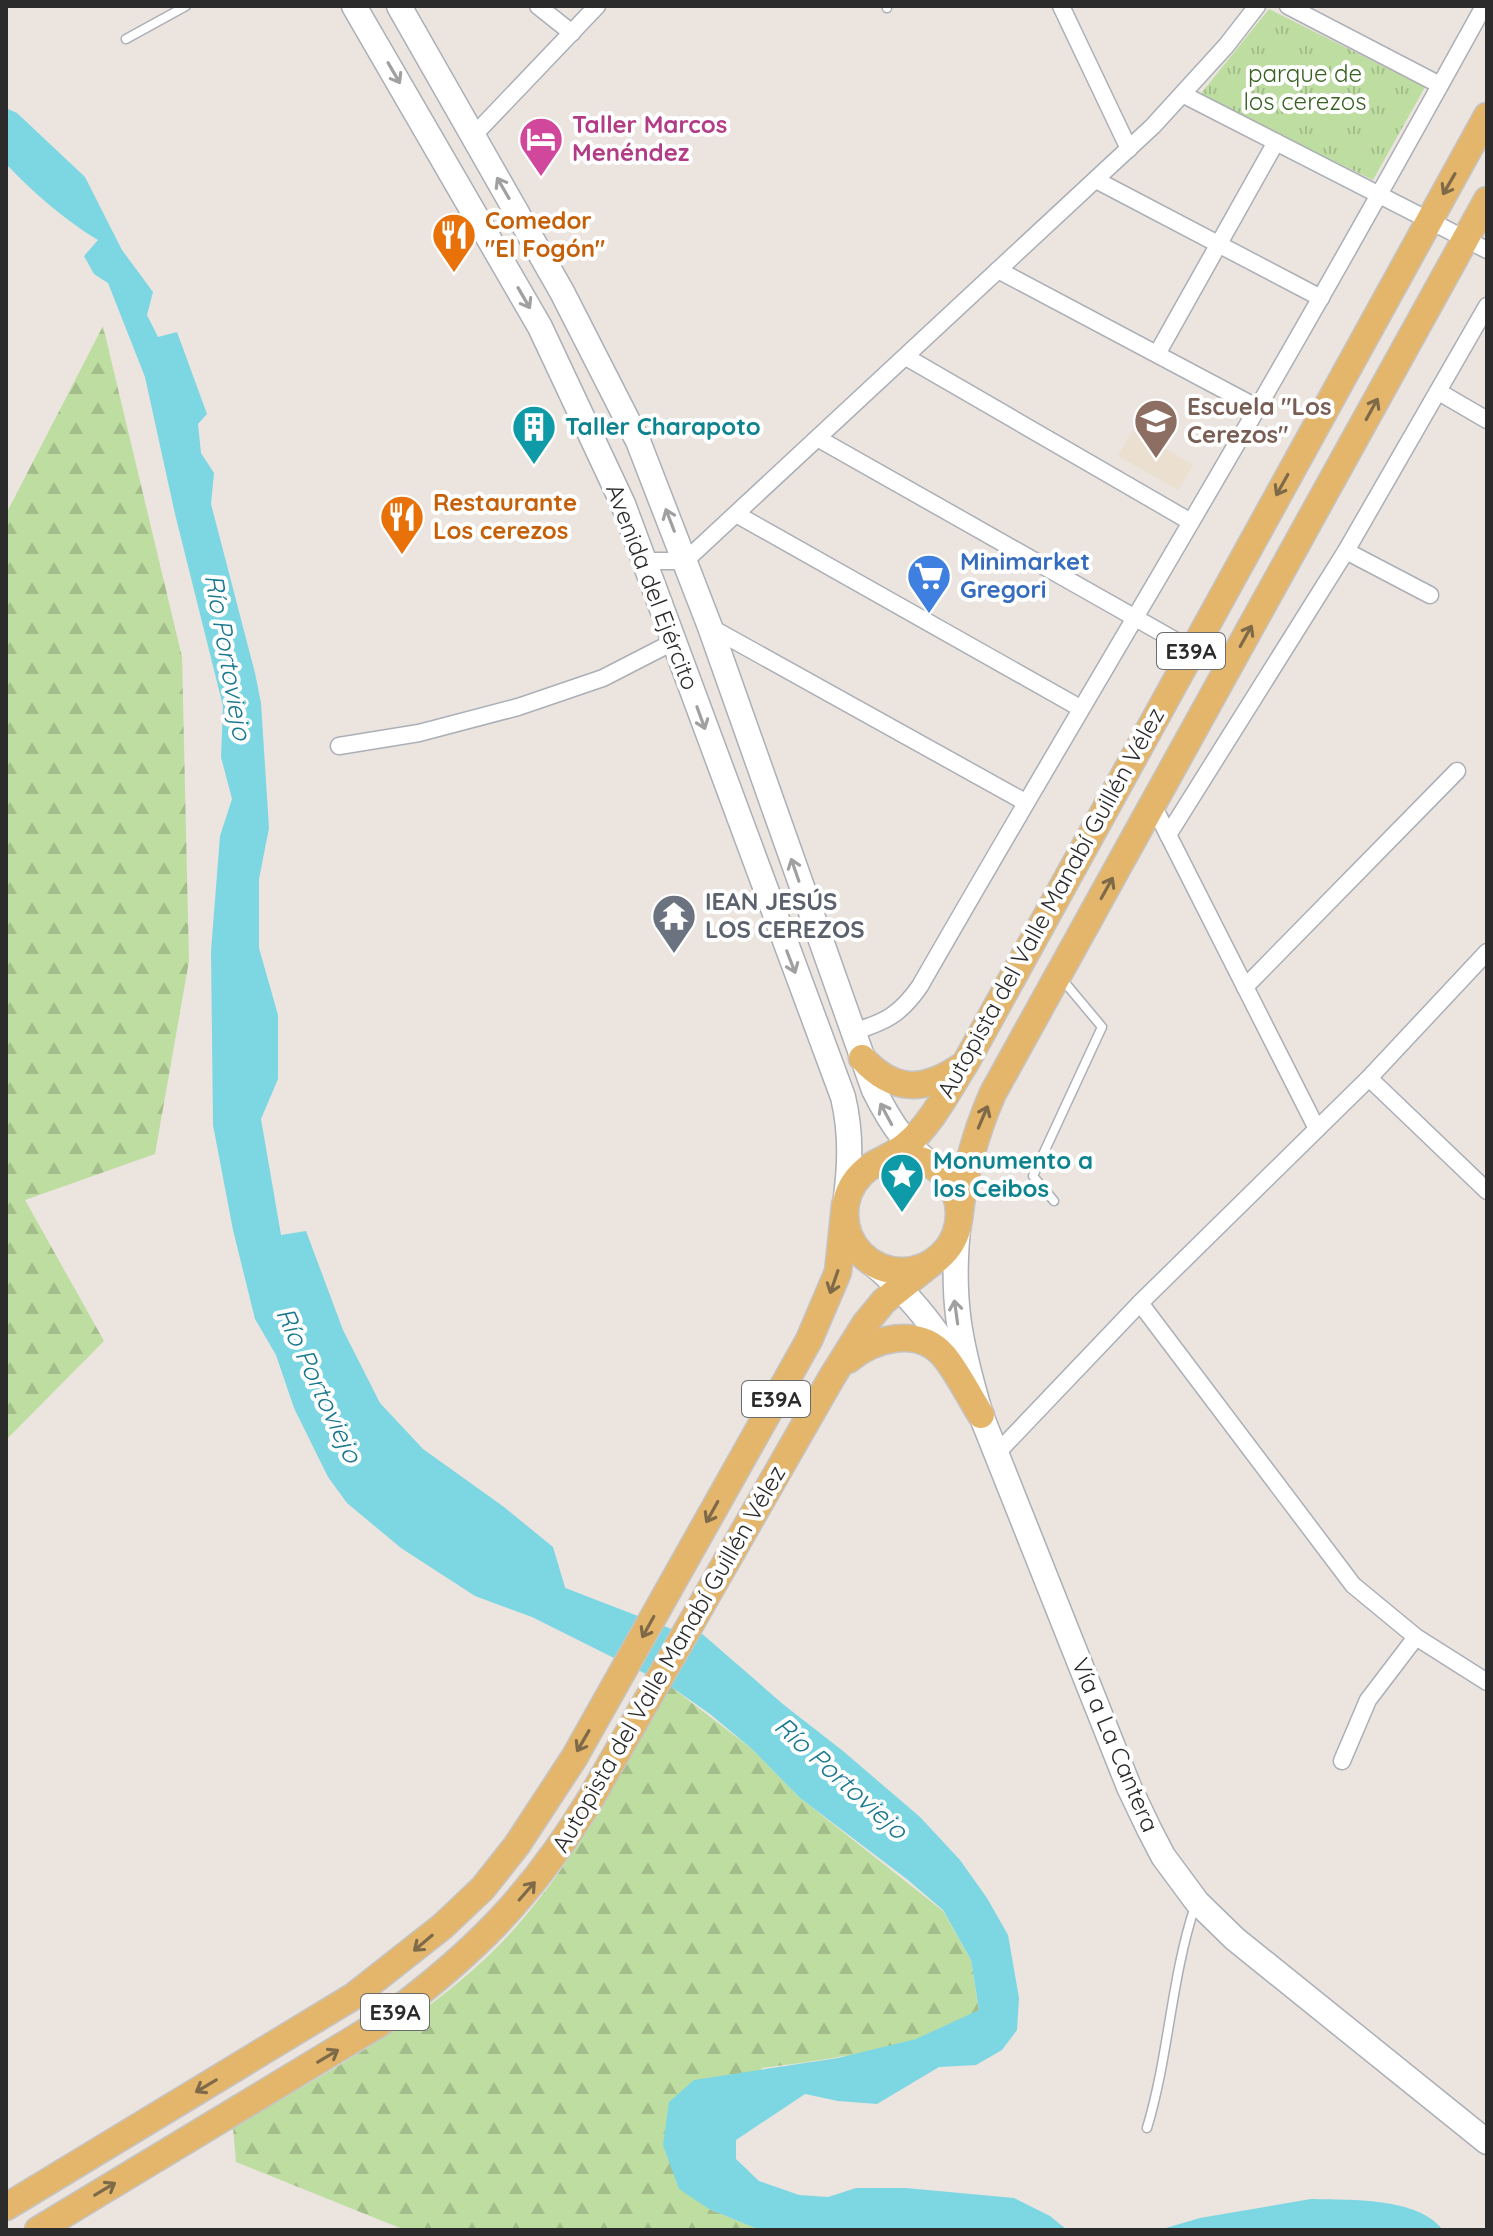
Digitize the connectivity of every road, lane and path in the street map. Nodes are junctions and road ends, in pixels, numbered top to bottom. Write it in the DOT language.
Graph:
graph roads {
  1 [pos="186,6"];
  2 [pos="354,6"];
  3 [pos="399,6"];
  4 [pos="538,6"];
  5 [pos="597,6"];
  6 [pos="1061,6"];
  7 [pos="1257,6"];
  8 [pos="1288,6"];
  9 [pos="1484,6"];
  10 [pos="572,33"];
  11 [pos="126,39"];
  12 [pos="1440,85"];
  13 [pos="1184,95"];
  14 [pos="1487,116"];
  15 [pos="473,136"];
  16 [pos="1276,142"];
  17 [pos="1129,149"];
  18 [pos="1096,180"];
  19 [pos="1380,194"];
  20 [pos="1487,200"];
  21 [pos="1429,219"];
  22 [pos="1218,244"];
  23 [pos="1476,244"];
  24 [pos="998,270"];
  25 [pos="1321,298"];
  26 [pos="1487,306"];
  27 [pos="1471,335"];
  28 [pos="1487,344"];
  29 [pos="1157,354"];
  30 [pos="906,357"];
  31 [pos="1439,392"];
  32 [pos="1258,408"];
  33 [pos="1487,420"];
  34 [pos="819,439"];
  35 [pos="638,441"];
  36 [pos="601,458"];
  37 [pos="736,514"];
  38 [pos="1191,522"];
  39 [pos="1346,551"];
  40 [pos="645,561"];
  41 [pos="685,561"];
  42 [pos="1430,595"];
  43 [pos="1134,617"];
  44 [pos="710,627"];
  45 [pos="675,641"];
  46 [pos="1192,650"];
  47 [pos="1080,708"];
  48 [pos="339,746"];
  49 [pos="1457,771"];
  50 [pos="1025,802"];
  51 [pos="1153,805"];
  52 [pos="1168,835"];
  53 [pos="1487,952"];
  54 [pos="1058,975"];
  55 [pos="1245,987"];
  56 [pos="853,1032"];
  57 [pos="862,1058"];
  58 [pos="965,1064"];
  59 [pos="1369,1078"];
  60 [pos="1317,1129"];
  61 [pos="907,1144"];
  62 [pos="872,1166"];
  63 [pos="938,1170"];
  64 [pos="1487,1191"];
  65 [pos="1054,1201"];
  66 [pos="845,1205"];
  67 [pos="959,1219"];
  68 [pos="938,1258"];
  69 [pos="868,1260"];
  70 [pos="899,1288"];
  71 [pos="1140,1303"];
  72 [pos="832,1377"];
  73 [pos="981,1415"];
  74 [pos="997,1453"];
  75 [pos="1416,1637"];
  76 [pos="1487,1682"];
  77 [pos="1342,1761"];
  78 [pos="1197,1902"];
  79 [pos="1147,2128"];
  80 [pos="1487,2142"];
  81 [pos="6,2207"];
  82 [pos="38,2230"];
  1 -- 11 [label="lane"];
  2 -- 36 [label="main road, Avenida del Ejército, one-way"];
  3 -- 15 [label="main road, Avenida del Ejército"];
  4 -- 10 [label="street"];
  5 -- 10 [label="street"];
  6 -- 17 [label="street"];
  7 -- 13 [label="street"];
  8 -- 12 [label="street"];
  9 -- 12 [label="street, E39A"];
  10 -- 15 [label="street"];
  12 -- 19 [label="street, E39A"];
  13 -- 16 [label="street"];
  13 -- 17 [label="street"];
  14 -- 21 [label="main road, Autopista del Valle Manabí Guillén Vélez / E39A, one-way"];
  35 -- 15 [label="main road, Avenida del Ejército, one-way"];
  16 -- 19 [label="street"];
  16 -- 22 [label="street"];
  17 -- 18 [label="street"];
  18 -- 22 [label="street"];
  18 -- 24 [label="street"];
  19 -- 21 [label="street"];
  19 -- 25 [label="street, E39A"];
  20 -- 23 [label="main road, Autopista del Valle Manabí Guillén Vélez / E39A"];
  21 -- 23 [label="street"];
  21 -- 46 [label="main road, Autopista del Valle Manabí Guillén Vélez / E39A, one-way"];
  22 -- 25 [label="street"];
  22 -- 29 [label="street"];
  51 -- 23 [label="main road, Autopista del Valle Manabí Guillén Vélez / E39A, one-way"];
  24 -- 29 [label="street"];
  24 -- 30 [label="street"];
  25 -- 32 [label="street, E39A"];
  26 -- 27 [label="street"];
  27 -- 28 [label="street"];
  27 -- 31 [label="street"];
  29 -- 32 [label="street"];
  30 -- 34 [label="street"];
  30 -- 38 [label="street"];
  31 -- 33 [label="street"];
  31 -- 39 [label="street"];
  32 -- 38 [label="street, E39A"];
  34 -- 37 [label="street"];
  34 -- 43 [label="street"];
  35 -- 36 [label="main road"];
  41 -- 35 [label="main road, Avenida del Ejército, one-way"];
  36 -- 40 [label="main road, Avenida del Ejército"];
  37 -- 41 [label="street"];
  37 -- 47 [label="street"];
  38 -- 43 [label="street, E39A"];
  39 -- 42 [label="street"];
  39 -- 52 [label="street"];
  40 -- 41 [label="street"];
  40 -- 45 [label="main road, Avenida del Ejército"];
  41 -- 44 [label="main road, Avenida del Ejército"];
  43 -- 46 [label="street"];
  43 -- 47 [label="street, E39A"];
  44 -- 50 [label="street"];
  56 -- 44 [label="main road, Avenida del Ejército, one-way"];
  45 -- 48 [label="street"];
  45 -- 66 [label="main road, Avenida del Ejército, one-way"];
  46 -- 58 [label="main road, Autopista del Valle Manabí Guillén Vélez / E39A"];
  47 -- 50 [label="street, E39A"];
  49 -- 55 [label="street"];
  50 -- 56 [label="street, E39A"];
  51 -- 52 [label="street"];
  54 -- 51 [label="main road, Autopista del Valle Manabí Guillén Vélez / E39A, one-way"];
  52 -- 55 [label="street"];
  53 -- 59 [label="street"];
  54 -- 65 [label="lane"];
  67 -- 54 [label="main road, Autopista del Valle Manabí Guillén Vélez / E39A, one-way"];
  55 -- 60 [label="street"];
  56 -- 57 [label="main road, Avenida del Ejército"];
  57 -- 58 [label="main road"];
  61 -- 57 [label="main road, Avenida del Ejército, one-way"];
  58 -- 61 [label="main road, Autopista del Valle Manabí Guillén Vélez / E39A"];
  59 -- 60 [label="street"];
  59 -- 64 [label="street"];
  60 -- 71 [label="street"];
  61 -- 62 [label="main road, Autopista del Valle Manabí Guillén Vélez / E39A"];
  61 -- 63 [label="main road, Avenida del Ejército"];
  62 -- 63 [label="main road"];
  62 -- 66 [label="main road, E39A"];
  63 -- 67 [label="main road"];
  66 -- 69 [label="main road"];
  66 -- 81 [label="main road, Autopista del Valle Manabí Guillén Vélez / E39A, one-way"];
  67 -- 68 [label="main road, E39A"];
  73 -- 67 [label="main road, Vía a La Cantera, one-way"];
  68 -- 69 [label="main road"];
  68 -- 70 [label="main road, Autopista del Valle Manabí Guillén Vélez / E39A"];
  69 -- 70 [label="main road"];
  70 -- 72 [label="main road, Autopista del Valle Manabí Guillén Vélez / E39A"];
  70 -- 73 [label="main road"];
  71 -- 74 [label="street"];
  71 -- 75 [label="street"];
  72 -- 73 [label="main road"];
  82 -- 72 [label="main road, Autopista del Valle Manabí Guillén Vélez / E39A, one-way"];
  73 -- 74 [label="main road, Vía a La Cantera"];
  74 -- 78 [label="main road, Vía a La Cantera"];
  75 -- 76 [label="street"];
  75 -- 77 [label="street"];
  78 -- 79 [label="lane"];
  78 -- 80 [label="main road, Vía a La Cantera"];
}
